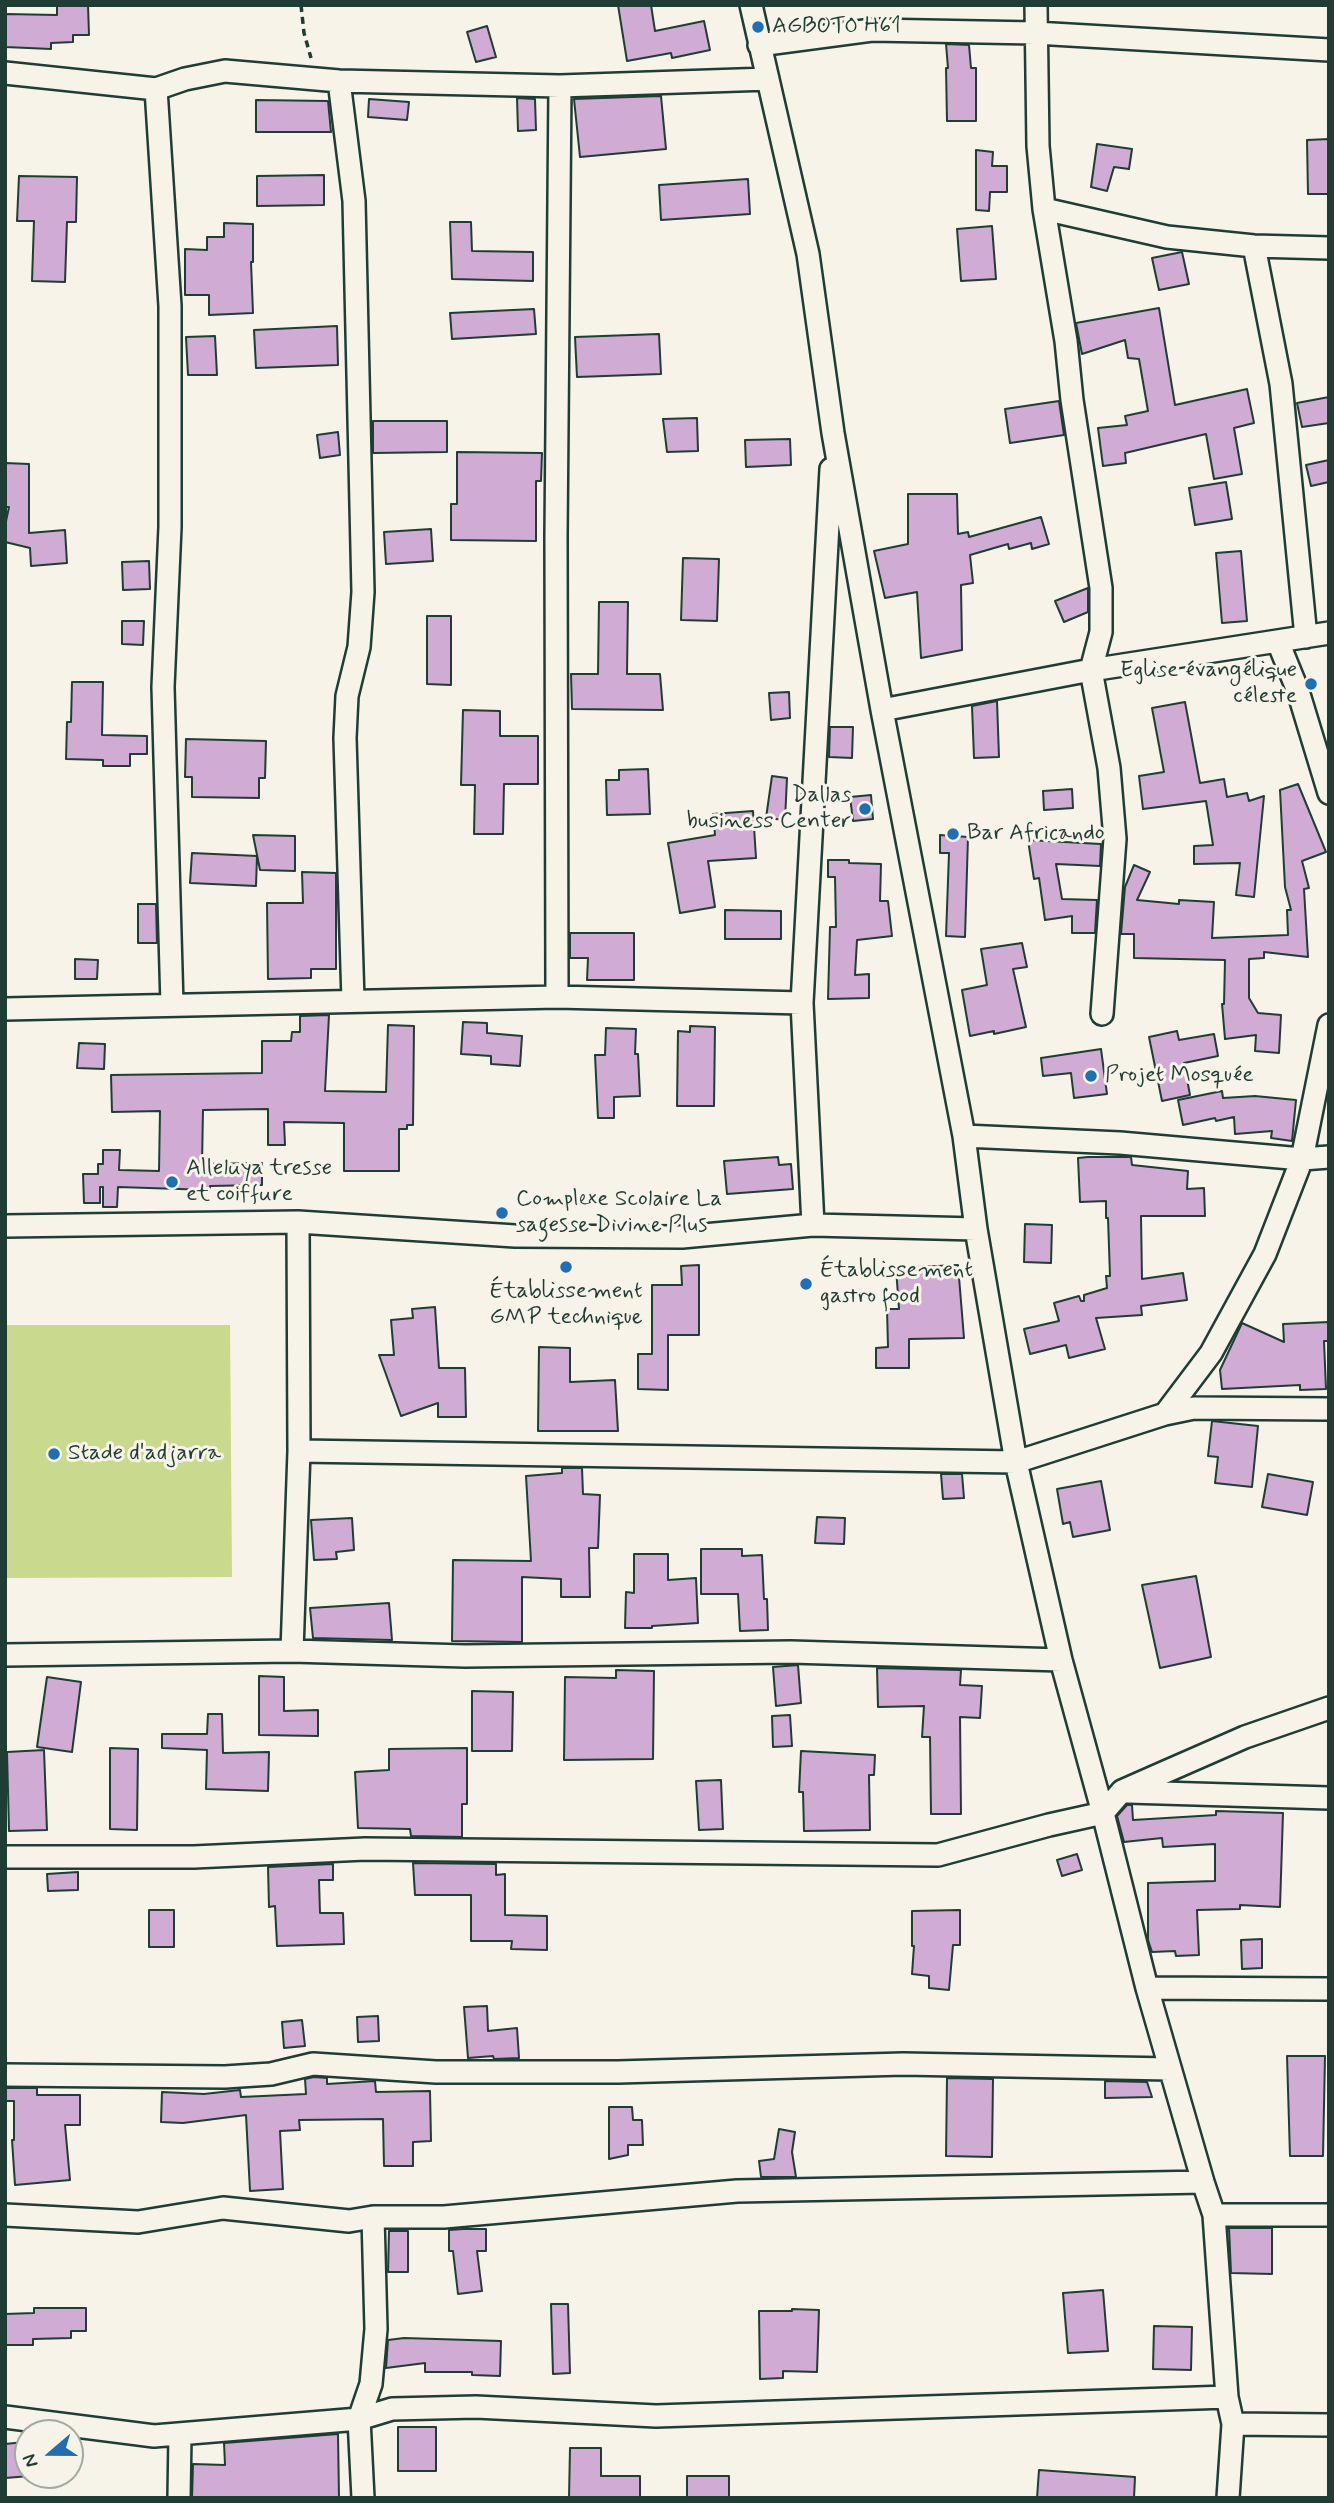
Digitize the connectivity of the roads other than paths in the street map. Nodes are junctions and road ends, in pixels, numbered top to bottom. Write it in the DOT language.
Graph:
graph roads {
  1 [pos="751,5"];
  2 [pos="1036,5"];
  3 [pos="1035,33"];
  4 [pos="759,46"];
  5 [pos="1329,50"];
  6 [pos="5,74"];
  7 [pos="768,79"];
  8 [pos="339,81"];
  9 [pos="560,86"];
  10 [pos="156,89"];
  11 [pos="1044,209"];
  12 [pos="1254,246"];
  13 [pos="1329,248"];
  14 [pos="833,433"];
  15 [pos="1329,633"];
  16 [pos="1306,637"];
  17 [pos="1278,642"];
  18 [pos="1091,670"];
  19 [pos="882,710"];
  20 [pos="1329,793"];
  21 [pos="557,998"];
  22 [pos="353,1001"];
  23 [pos="802,1003"];
  24 [pos="173,1005"];
  25 [pos="5,1009"];
  26 [pos="1102,1014"];
  27 [pos="1329,1025"];
  28 [pos="964,1136"];
  29 [pos="1329,1157"];
  30 [pos="1302,1159"];
  31 [pos="298,1222"];
  32 [pos="813,1225"];
  33 [pos="5,1226"];
  34 [pos="976,1229"];
  35 [pos="1329,1409"];
  36 [pos="1165,1414"];
  37 [pos="299,1451"];
  38 [pos="1016,1462"];
  39 [pos="292,1651"];
  40 [pos="5,1655"];
  41 [pos="1061,1660"];
  42 [pos="1329,1708"];
  43 [pos="1122,1791"];
  44 [pos="1329,1798"];
  45 [pos="1103,1813"];
  46 [pos="5,1857"];
  47 [pos="1147,1988"];
  48 [pos="1329,1989"];
  49 [pos="1170,2069"];
  50 [pos="5,2075"];
  51 [pos="1203,2182"];
  52 [pos="5,2215"];
  53 [pos="1214,2215"];
  54 [pos="1329,2215"];
  55 [pos="373,2217"];
  56 [pos="351,2220"];
  57 [pos="375,2250"];
  58 [pos="1227,2397"];
  59 [pos="5,2417"];
  60 [pos="359,2418"];
  61 [pos="1233,2424"];
  62 [pos="1329,2425"];
  63 [pos="180,2435"];
  64 [pos="179,2498"];
  65 [pos="363,2498"];
  66 [pos="1228,2498"];
  1 -- 4 [label="street"];
  2 -- 3 [label="street"];
  3 -- 4 [label="street"];
  3 -- 5 [label="street"];
  3 -- 11 [label="street"];
  4 -- 7 [label="street"];
  6 -- 10 [label="street"];
  7 -- 9 [label="street"];
  7 -- 14 [label="street"];
  8 -- 9 [label="street"];
  8 -- 10 [label="street"];
  8 -- 22 [label="street"];
  9 -- 21 [label="street"];
  10 -- 24 [label="street"];
  11 -- 12 [label="street"];
  11 -- 18 [label="street"];
  12 -- 13 [label="street"];
  12 -- 16 [label="street"];
  14 -- 19 [label="street"];
  14 -- 23 [label="street"];
  15 -- 16 [label="street"];
  16 -- 17 [label="street"];
  17 -- 18 [label="street"];
  17 -- 20 [label="street"];
  18 -- 19 [label="street"];
  18 -- 26 [label="street"];
  19 -- 28 [label="street"];
  21 -- 22 [label="street"];
  21 -- 23 [label="street"];
  22 -- 24 [label="street"];
  23 -- 32 [label="street"];
  24 -- 25 [label="street"];
  27 -- 30 [label="street"];
  28 -- 30 [label="street"];
  28 -- 34 [label="street"];
  29 -- 30 [label="street"];
  30 -- 36 [label="street"];
  31 -- 32 [label="street"];
  31 -- 33 [label="street"];
  31 -- 37 [label="street"];
  32 -- 34 [label="street"];
  34 -- 38 [label="street"];
  35 -- 36 [label="street"];
  36 -- 38 [label="street"];
  37 -- 38 [label="street"];
  37 -- 39 [label="street"];
  38 -- 41 [label="street"];
  39 -- 40 [label="street"];
  39 -- 41 [label="street"];
  41 -- 45 [label="street"];
  42 -- 43 [label="street"];
  43 -- 44 [label="street"];
  43 -- 45 [label="street"];
  45 -- 46 [label="street"];
  45 -- 47 [label="street"];
  47 -- 48 [label="street"];
  47 -- 49 [label="street"];
  49 -- 50 [label="street"];
  49 -- 51 [label="street"];
  51 -- 53 [label="street"];
  51 -- 55 [label="street"];
  52 -- 56 [label="street"];
  53 -- 54 [label="street"];
  53 -- 58 [label="street"];
  55 -- 56 [label="street"];
  55 -- 57 [label="street"];
  56 -- 57 [label="street"];
  57 -- 60 [label="street"];
  58 -- 60 [label="street"];
  58 -- 61 [label="street"];
  59 -- 63 [label="street"];
  60 -- 63 [label="street"];
  60 -- 65 [label="street"];
  61 -- 62 [label="street"];
  61 -- 66 [label="street"];
  63 -- 64 [label="street"];
}
